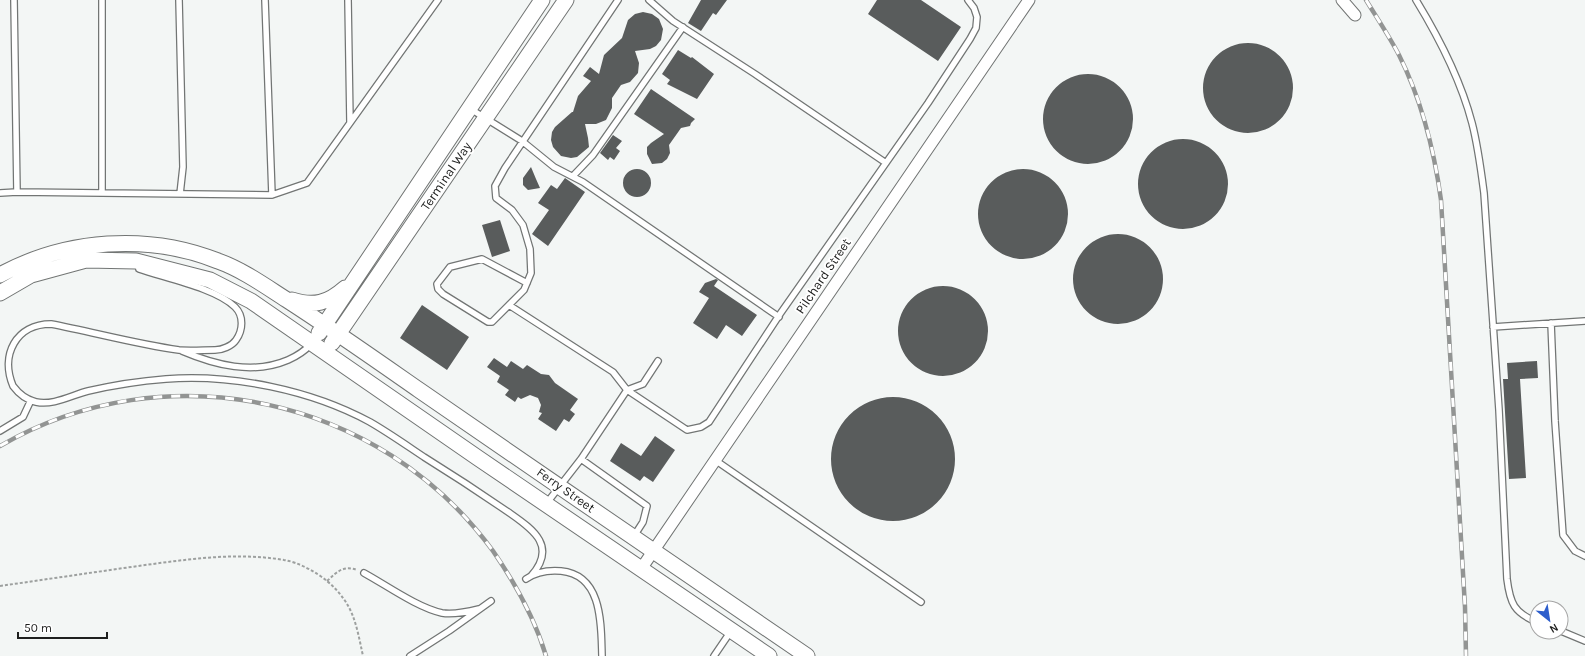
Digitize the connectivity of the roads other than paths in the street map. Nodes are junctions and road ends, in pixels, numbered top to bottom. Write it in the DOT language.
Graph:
graph roads {
  1 [pos="14,0"];
  2 [pos="102,0"];
  3 [pos="179,0"];
  4 [pos="265,0"];
  5 [pos="348,0"];
  6 [pos="438,0"];
  7 [pos="542,0"];
  8 [pos="566,0"];
  9 [pos="618,0"];
  10 [pos="649,0"];
  11 [pos="968,0"];
  12 [pos="1029,0"];
  13 [pos="1342,0"];
  14 [pos="1416,0"];
  15 [pos="1355,15"];
  16 [pos="683,27"];
  17 [pos="470,108"];
  18 [pos="486,118"];
  19 [pos="350,122"];
  20 [pos="522,141"];
  21 [pos="886,163"];
  22 [pos="573,176"];
  23 [pos="17,192"];
  24 [pos="0,193"];
  25 [pos="102,193"];
  26 [pos="180,194"];
  27 [pos="272,195"];
  28 [pos="115,260"];
  29 [pos="0,274"];
  30 [pos="356,278"];
  31 [pos="527,283"];
  32 [pos="0,293"];
  33 [pos="284,298"];
  34 [pos="509,305"];
  35 [pos="779,317"];
  36 [pos="1585,321"];
  37 [pos="1551,323"];
  38 [pos="324,325"];
  39 [pos="1493,327"];
  40 [pos="338,335"];
  41 [pos="312,343"];
  42 [pos="180,350"];
  43 [pos="326,352"];
  44 [pos="658,361"];
  45 [pos="627,390"];
  46 [pos="31,400"];
  47 [pos="0,431"];
  48 [pos="581,459"];
  49 [pos="715,460"];
  50 [pos="560,486"];
  51 [pos="546,504"];
  52 [pos="633,537"];
  53 [pos="653,551"];
  54 [pos="1585,556"];
  55 [pos="641,569"];
  56 [pos="364,573"];
  57 [pos="491,601"];
  58 [pos="921,602"];
  59 [pos="479,609"];
  60 [pos="1529,619"];
  61 [pos="731,630"];
  62 [pos="1569,634"];
  63 [pos="1585,641"];
  64 [pos="410,656"];
  65 [pos="602,656"];
  66 [pos="714,656"];
  67 [pos="769,656"];
  68 [pos="807,656"];
  1 -- 23 [label="lane"];
  2 -- 25 [label="lane"];
  3 -- 26 [label="lane"];
  4 -- 27 [label="lane"];
  5 -- 19 [label="lane"];
  6 -- 19 [label="lane"];
  7 -- 17 [label="main road, Terminal Way"];
  8 -- 18 [label="main road, Terminal Way"];
  9 -- 20 [label="lane"];
  10 -- 16 [label="lane"];
  11 -- 21 [label="lane"];
  12 -- 49 [label="street, Pilchard Street"];
  13 -- 15 [label="street"];
  14 -- 39 [label="lane"];
  16 -- 21 [label="lane"];
  16 -- 22 [label="lane"];
  17 -- 18 [label="lane"];
  17 -- 30 [label="main road, Terminal Way"];
  18 -- 20 [label="lane"];
  18 -- 40 [label="main road, Terminal Way"];
  19 -- 27 [label="lane"];
  20 -- 22 [label="lane"];
  20 -- 31 [label="lane"];
  21 -- 35 [label="lane"];
  22 -- 35 [label="lane"];
  23 -- 24 [label="lane"];
  23 -- 25 [label="lane"];
  25 -- 26 [label="lane"];
  26 -- 27 [label="lane"];
  28 -- 32 [label="main road, Ferry Street"];
  28 -- 41 [label="main road, Ferry Street"];
  28 -- 42 [label="lane"];
  29 -- 33 [label="main road"];
  30 -- 33 [label="main road"];
  30 -- 38 [label="main road, Terminal Way"];
  31 -- 34 [label="lane"];
  31 -- 34 [label="lane"];
  33 -- 38 [label="main road"];
  34 -- 45 [label="lane"];
  35 -- 45 [label="lane"];
  36 -- 37 [label="lane"];
  37 -- 39 [label="lane"];
  37 -- 54 [label="lane"];
  38 -- 40 [label="main road, Ferry Street"];
  38 -- 41 [label="main road, Terminal Way"];
  39 -- 60 [label="lane"];
  40 -- 43 [label="main road, Terminal Way"];
  40 -- 50 [label="main road, Ferry Street"];
  41 -- 42 [label="lane"];
  41 -- 43 [label="main road, Ferry Street"];
  42 -- 46 [label="lane"];
  43 -- 51 [label="main road, Ferry Street"];
  44 -- 45 [label="lane"];
  45 -- 48 [label="lane"];
  46 -- 47 [label="lane"];
  46 -- 65 [label="lane"];
  48 -- 50 [label="lane"];
  48 -- 52 [label="lane"];
  49 -- 53 [label="street, Pilchard Street"];
  49 -- 58 [label="lane"];
  50 -- 51 [label="lane"];
  50 -- 52 [label="main road, Ferry Street"];
  51 -- 55 [label="main road, Ferry Street"];
  52 -- 53 [label="main road, Ferry Street"];
  53 -- 55 [label="street, Pilchard Street"];
  53 -- 68 [label="main road, Ferry Street"];
  55 -- 61 [label="main road, Ferry Street"];
  56 -- 59 [label="lane"];
  57 -- 59 [label="lane"];
  59 -- 64 [label="lane"];
  61 -- 66 [label="lane"];
  61 -- 67 [label="main road, Ferry Street"];
  62 -- 63 [label="lane"];
}
